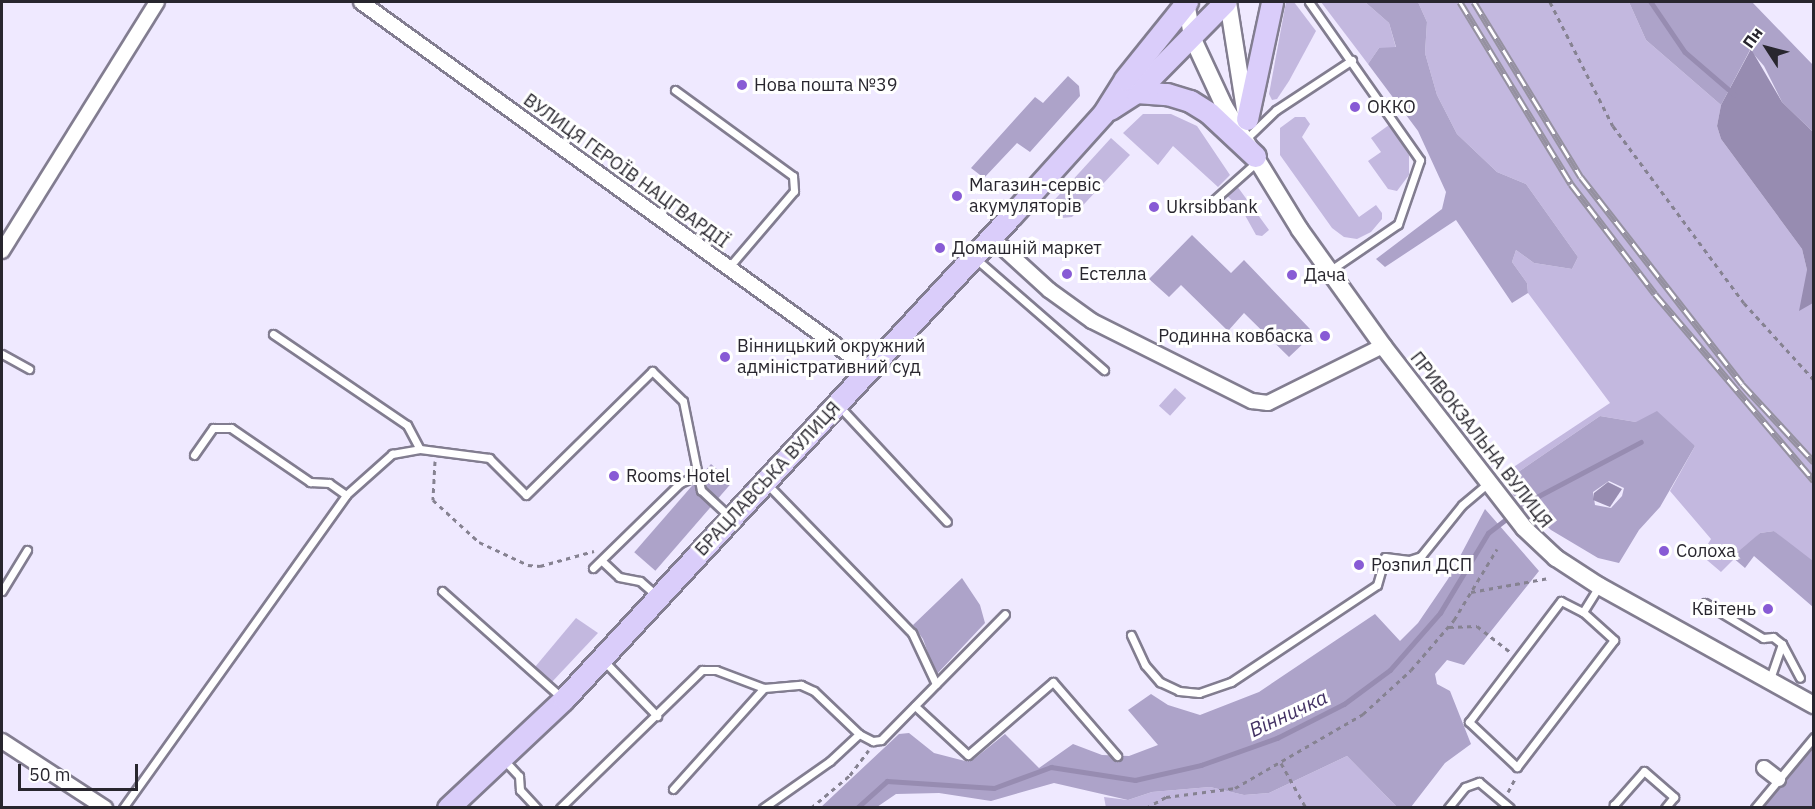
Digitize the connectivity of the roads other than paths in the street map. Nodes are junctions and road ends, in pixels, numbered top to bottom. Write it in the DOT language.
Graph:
graph roads {
  1 [pos="157,2"];
  2 [pos="361,2"];
  3 [pos="1187,2"];
  4 [pos="1226,2"];
  5 [pos="1272,2"];
  6 [pos="1309,2"];
  7 [pos="1192,37"];
  8 [pos="1352,60"];
  9 [pos="675,90"];
  10 [pos="1136,92"];
  11 [pos="1103,114"];
  12 [pos="1248,127"];
  13 [pos="1256,158"];
  14 [pos="1215,199"];
  15 [pos="991,237"];
  16 [pos="3,247"];
  17 [pos="973,257"];
  18 [pos="729,267"];
  19 [pos="1329,271"];
  20 [pos="273,334"];
  21 [pos="1383,346"];
  22 [pos="2,354"];
  23 [pos="29,369"];
  24 [pos="869,369"];
  25 [pos="1104,370"];
  26 [pos="838,404"];
  27 [pos="420,449"];
  28 [pos="194,455"];
  29 [pos="696,476"];
  30 [pos="766,483"];
  31 [pos="1488,483"];
  32 [pos="346,495"];
  33 [pos="732,519"];
  34 [pos="947,522"];
  35 [pos="27,550"];
  36 [pos="602,561"];
  37 [pos="593,568"];
  38 [pos="1599,586"];
  39 [pos="2,591"];
  40 [pos="442,591"];
  41 [pos="659,597"];
  42 [pos="1705,603"];
  43 [pos="1583,612"];
  44 [pos="1005,615"];
  45 [pos="1131,634"];
  46 [pos="1782,644"];
  47 [pos="602,659"];
  48 [pos="1800,678"];
  49 [pos="1769,681"];
  50 [pos="936,684"];
  51 [pos="764,688"];
  52 [pos="564,699"];
  53 [pos="1814,705"];
  54 [pos="915,706"];
  55 [pos="657,716"];
  56 [pos="859,734"];
  57 [pos="1814,737"];
  58 [pos="2,741"];
  59 [pos="1117,756"];
  60 [pos="502,759"];
  61 [pos="1764,768"];
  62 [pos="1778,779"];
  63 [pos="673,789"];
  64 [pos="105,807"];
  65 [pos="123,807"];
  66 [pos="448,807"];
  67 [pos="537,807"];
  68 [pos="560,807"];
  69 [pos="763,807"];
  70 [pos="1448,807"];
  71 [pos="1510,807"];
  72 [pos="1616,807"];
  73 [pos="1665,807"];
  74 [pos="1755,807"];
  1 -- 16 [label="street"];
  2 -- 18 [label="street, ВУЛИЦЯ ГЕРОЇВ НАЦГВАРДІЇ"];
  3 -- 7 [label="street, ПРИВОКЗАЛЬНА ВУЛИЦЯ"];
  3 -- 11 [label="main road, БРАЦЛАВСЬКА ВУЛИЦЯ"];
  4 -- 7 [label="main road, БРАЦЛАВСЬКА ВУЛИЦЯ"];
  4 -- 12 [label="street, ПРИВОКЗАЛЬНА ВУЛИЦЯ"];
  5 -- 12 [label="main road"];
  6 -- 8 [label="lane"];
  7 -- 10 [label="main road, БРАЦЛАВСЬКА ВУЛИЦЯ"];
  7 -- 13 [label="street, ПРИВОКЗАЛЬНА ВУЛИЦЯ"];
  8 -- 12 [label="lane"];
  8 -- 19 [label="lane"];
  9 -- 18 [label="lane"];
  10 -- 11 [label="main road, БРАЦЛАВСЬКА ВУЛИЦЯ"];
  10 -- 13 [label="main road"];
  11 -- 15 [label="main road, БРАЦЛАВСЬКА ВУЛИЦЯ"];
  12 -- 13 [label="street, ПРИВОКЗАЛЬНА ВУЛИЦЯ"];
  13 -- 14 [label="lane"];
  13 -- 19 [label="street, ПРИВОКЗАЛЬНА ВУЛИЦЯ"];
  15 -- 17 [label="main road, БРАЦЛАВСЬКА ВУЛИЦЯ"];
  15 -- 21 [label="street"];
  17 -- 24 [label="main road, БРАЦЛАВСЬКА ВУЛИЦЯ"];
  17 -- 25 [label="lane"];
  18 -- 24 [label="street, ВУЛИЦЯ ГЕРОЇВ НАЦГВАРДІЇ"];
  19 -- 21 [label="street, ПРИВОКЗАЛЬНА ВУЛИЦЯ"];
  20 -- 27 [label="lane"];
  21 -- 31 [label="street, ПРИВОКЗАЛЬНА ВУЛИЦЯ"];
  22 -- 23 [label="lane"];
  24 -- 26 [label="main road, БРАЦЛАВСЬКА ВУЛИЦЯ"];
  26 -- 30 [label="main road, БРАЦЛАВСЬКА ВУЛИЦЯ"];
  26 -- 34 [label="lane"];
  27 -- 29 [label="lane"];
  27 -- 32 [label="lane"];
  28 -- 32 [label="lane"];
  29 -- 33 [label="lane"];
  29 -- 36 [label="lane"];
  30 -- 33 [label="main road, БРАЦЛАВСЬКА ВУЛИЦЯ"];
  30 -- 50 [label="lane"];
  31 -- 38 [label="street, ПРИВОКЗАЛЬНА ВУЛИЦЯ"];
  31 -- 45 [label="lane"];
  32 -- 65 [label="lane"];
  33 -- 41 [label="main road, БРАЦЛАВСЬКА ВУЛИЦЯ"];
  35 -- 39 [label="lane"];
  36 -- 37 [label="lane"];
  36 -- 41 [label="lane"];
  38 -- 43 [label="lane"];
  38 -- 49 [label="street, ПРИВОКЗАЛЬНА ВУЛИЦЯ"];
  40 -- 52 [label="lane"];
  41 -- 47 [label="main road, БРАЦЛАВСЬКА ВУЛИЦЯ"];
  42 -- 46 [label="lane"];
  43 -- 43 [label="lane"];
  44 -- 50 [label="lane"];
  46 -- 48 [label="lane"];
  46 -- 49 [label="lane"];
  47 -- 52 [label="main road, БРАЦЛАВСЬКА ВУЛИЦЯ"];
  47 -- 55 [label="lane"];
  49 -- 53 [label="street, ПРИВОКЗАЛЬНА ВУЛИЦЯ"];
  50 -- 54 [label="lane"];
  51 -- 55 [label="lane"];
  51 -- 56 [label="lane"];
  51 -- 63 [label="lane"];
  52 -- 60 [label="main road, БРАЦЛАВСЬКА ВУЛИЦЯ"];
  54 -- 56 [label="lane"];
  54 -- 59 [label="lane"];
  55 -- 68 [label="lane"];
  56 -- 69 [label="lane"];
  57 -- 62 [label="lane"];
  58 -- 64 [label="street"];
  60 -- 66 [label="main road, БРАЦЛАВСЬКА ВУЛИЦЯ"];
  60 -- 67 [label="lane"];
  61 -- 62 [label="street"];
  62 -- 74 [label="lane"];
  70 -- 71 [label="lane"];
  72 -- 73 [label="lane"];
}
